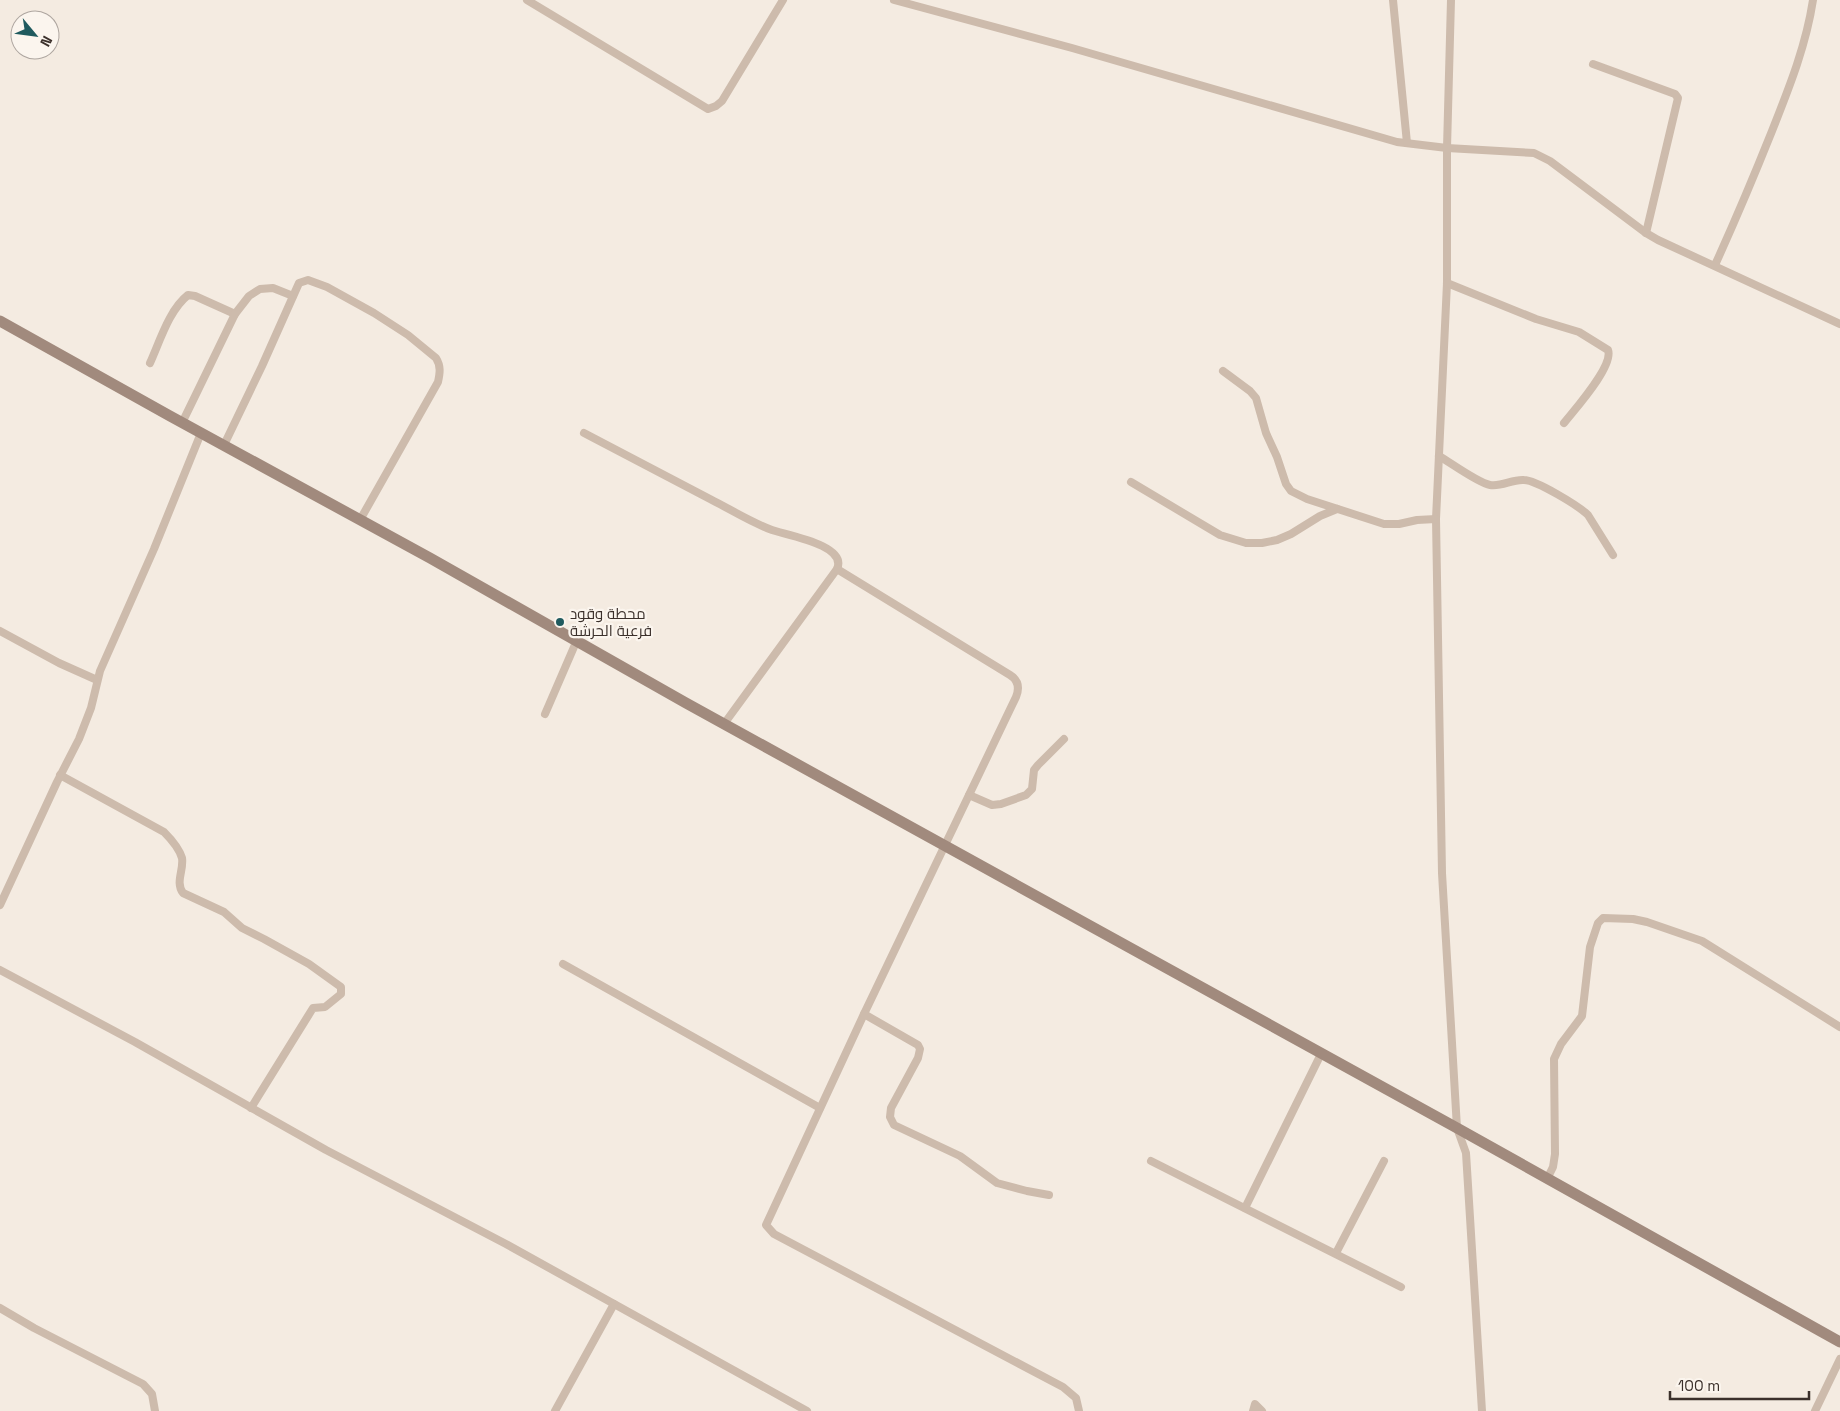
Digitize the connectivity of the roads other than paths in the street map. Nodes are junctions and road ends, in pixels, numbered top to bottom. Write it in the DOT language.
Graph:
graph roads {
  1 [pos="527,0"];
  2 [pos="783,0"];
  3 [pos="894,0"];
  4 [pos="1393,0"];
  5 [pos="1451,0"];
  6 [pos="1813,0"];
  7 [pos="1593,64"];
  8 [pos="1407,143"];
  9 [pos="1447,148"];
  10 [pos="1646,233"];
  11 [pos="1715,265"];
  12 [pos="1447,283"];
  13 [pos="293,296"];
  14 [pos="235,314"];
  15 [pos="0,321"];
  16 [pos="1840,324"];
  17 [pos="150,363"];
  18 [pos="1223,371"];
  19 [pos="182,423"];
  20 [pos="1564,423"];
  21 [pos="202,433"];
  22 [pos="584,433"];
  23 [pos="224,445"];
  24 [pos="1439,456"];
  25 [pos="1131,482"];
  26 [pos="1337,509"];
  27 [pos="1436,519"];
  28 [pos="360,520"];
  29 [pos="1613,555"];
  30 [pos="837,569"];
  31 [pos="0,631"];
  32 [pos="577,640"];
  33 [pos="97,680"];
  34 [pos="545,714"];
  35 [pos="724,724"];
  36 [pos="1064,739"];
  37 [pos="60,775"];
  38 [pos="969,795"];
  39 [pos="945,846"];
  40 [pos="0,905"];
  41 [pos="563,964"];
  42 [pos="0,970"];
  43 [pos="864,1014"];
  44 [pos="1840,1027"];
  45 [pos="1321,1054"];
  46 [pos="250,1108"];
  47 [pos="820,1108"];
  48 [pos="1457,1128"];
  49 [pos="1151,1161"];
  50 [pos="1384,1161"];
  51 [pos="1547,1179"];
  52 [pos="1049,1195"];
  53 [pos="1244,1208"];
  54 [pos="1336,1253"];
  55 [pos="1401,1287"];
  56 [pos="614,1304"];
  57 [pos="0,1308"];
  58 [pos="1840,1342"];
  59 [pos="1840,1359"];
  60 [pos="154,1411"];
  61 [pos="555,1411"];
  62 [pos="807,1411"];
  63 [pos="1079,1411"];
  64 [pos="1253,1411"];
  65 [pos="1262,1411"];
  66 [pos="1482,1411"];
  67 [pos="1815,1411"];
  1 -- 2 [label="street"];
  3 -- 8 [label="street"];
  4 -- 8 [label="street"];
  5 -- 9 [label="street"];
  6 -- 11 [label="street"];
  7 -- 10 [label="street"];
  8 -- 9 [label="street"];
  9 -- 10 [label="street"];
  9 -- 12 [label="street"];
  10 -- 11 [label="street"];
  11 -- 16 [label="street"];
  12 -- 20 [label="street"];
  12 -- 24 [label="street"];
  13 -- 14 [label="street"];
  13 -- 23 [label="street"];
  13 -- 28 [label="street"];
  14 -- 17 [label="street"];
  14 -- 19 [label="street"];
  15 -- 19 [label="street"];
  18 -- 26 [label="street"];
  19 -- 21 [label="street"];
  21 -- 23 [label="street"];
  21 -- 33 [label="street"];
  22 -- 30 [label="street"];
  23 -- 28 [label="street"];
  24 -- 27 [label="street"];
  24 -- 29 [label="street"];
  25 -- 26 [label="street"];
  26 -- 27 [label="street"];
  27 -- 48 [label="street"];
  28 -- 32 [label="street"];
  30 -- 35 [label="street"];
  30 -- 38 [label="street"];
  31 -- 33 [label="street"];
  32 -- 34 [label="street"];
  32 -- 35 [label="street"];
  33 -- 37 [label="street"];
  35 -- 39 [label="street"];
  36 -- 38 [label="street"];
  37 -- 40 [label="street"];
  37 -- 46 [label="street"];
  38 -- 39 [label="street"];
  39 -- 43 [label="street"];
  39 -- 45 [label="street"];
  41 -- 47 [label="street"];
  42 -- 46 [label="street"];
  43 -- 47 [label="street"];
  43 -- 52 [label="street"];
  44 -- 51 [label="street"];
  45 -- 48 [label="street"];
  45 -- 53 [label="street"];
  46 -- 56 [label="street"];
  47 -- 63 [label="street"];
  48 -- 51 [label="street"];
  48 -- 66 [label="street"];
  49 -- 53 [label="street"];
  50 -- 54 [label="street"];
  51 -- 58 [label="street"];
  53 -- 54 [label="street"];
  54 -- 55 [label="street"];
  56 -- 61 [label="street"];
  56 -- 62 [label="street"];
  57 -- 60 [label="street"];
  59 -- 67 [label="street"];
  64 -- 65 [label="street"];
}
